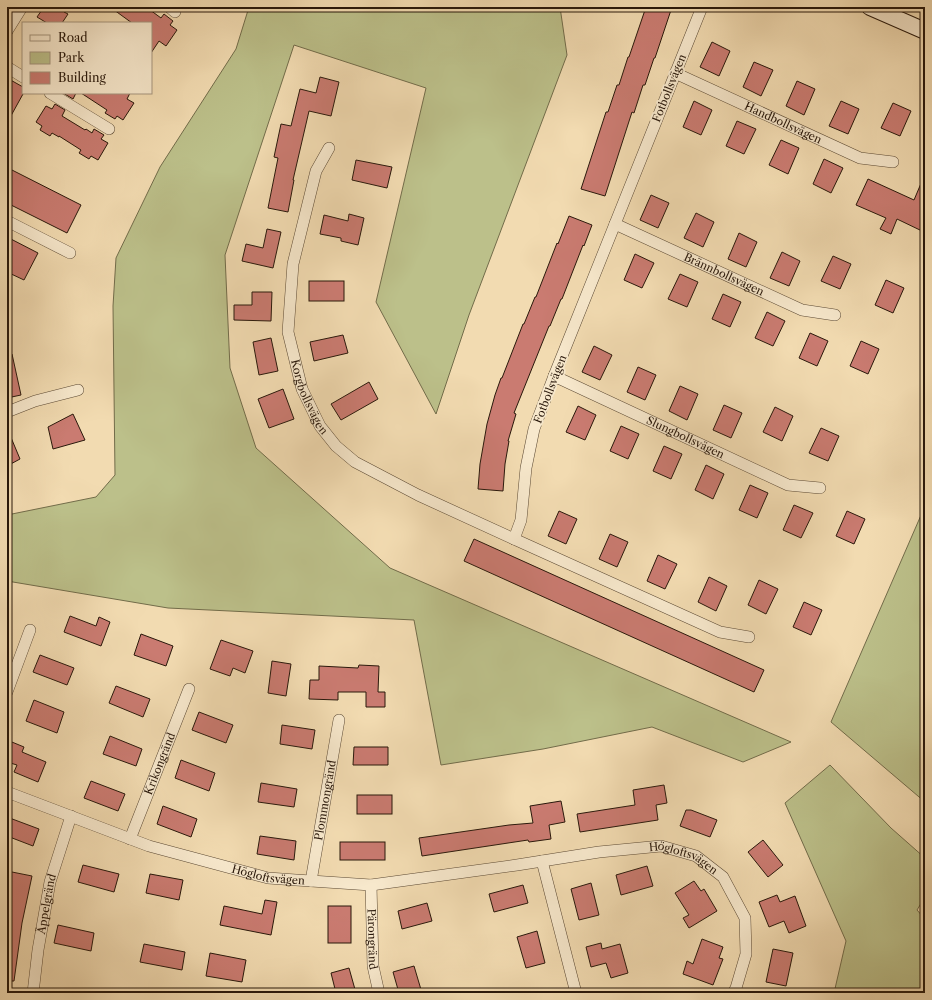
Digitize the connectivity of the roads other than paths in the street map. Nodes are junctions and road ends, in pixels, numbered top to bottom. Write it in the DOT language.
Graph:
graph roads {
  1 [pos="22,7"];
  2 [pos="702,7"];
  3 [pos="870,7"];
  4 [pos="7,31"];
  5 [pos="925,31"];
  6 [pos="7,67"];
  7 [pos="675,73"];
  8 [pos="22,76"];
  9 [pos="52,94"];
  10 [pos="109,129"];
  11 [pos="329,148"];
  12 [pos="893,162"];
  13 [pos="7,221"];
  14 [pos="615,224"];
  15 [pos="70,253"];
  16 [pos="835,315"];
  17 [pos="554,376"];
  18 [pos="78,390"];
  19 [pos="7,412"];
  20 [pos="820,488"];
  21 [pos="514,539"];
  22 [pos="30,630"];
  23 [pos="749,637"];
  24 [pos="188,689"];
  25 [pos="7,692"];
  26 [pos="340,720"];
  27 [pos="7,792"];
  28 [pos="71,816"];
  29 [pos="130,839"];
  30 [pos="542,861"];
  31 [pos="311,881"];
  32 [pos="371,885"];
  33 [pos="32,993"];
  34 [pos="380,993"];
  35 [pos="576,993"];
  36 [pos="733,993"];
  1 -- 4 [label="street"];
  2 -- 7 [label="street, Fotbollsvägen"];
  3 -- 5 [label="street"];
  6 -- 8 [label="street"];
  7 -- 12 [label="street, Handbollsvägen"];
  7 -- 14 [label="street, Fotbollsvägen"];
  9 -- 10 [label="street"];
  11 -- 21 [label="street, Korgbollsvägen"];
  13 -- 15 [label="street"];
  14 -- 16 [label="street, Brännbollsvägen"];
  14 -- 17 [label="street, Fotbollsvägen"];
  17 -- 20 [label="street, Slungbollsvägen"];
  17 -- 21 [label="street, Fotbollsvägen"];
  18 -- 19 [label="street"];
  21 -- 23 [label="street"];
  22 -- 25 [label="street"];
  24 -- 29 [label="street, Krikongränd"];
  26 -- 31 [label="street, Plommongränd"];
  27 -- 28 [label="street, Högloftsvägen"];
  28 -- 29 [label="street, Högloftsvägen"];
  28 -- 33 [label="street, Äppelgränd"];
  29 -- 31 [label="street, Högloftsvägen"];
  30 -- 32 [label="street, Högloftsvägen"];
  30 -- 35 [label="street"];
  30 -- 36 [label="street, Högloftsvägen"];
  31 -- 32 [label="street, Högloftsvägen"];
  32 -- 34 [label="street, Pärongränd"];
}
